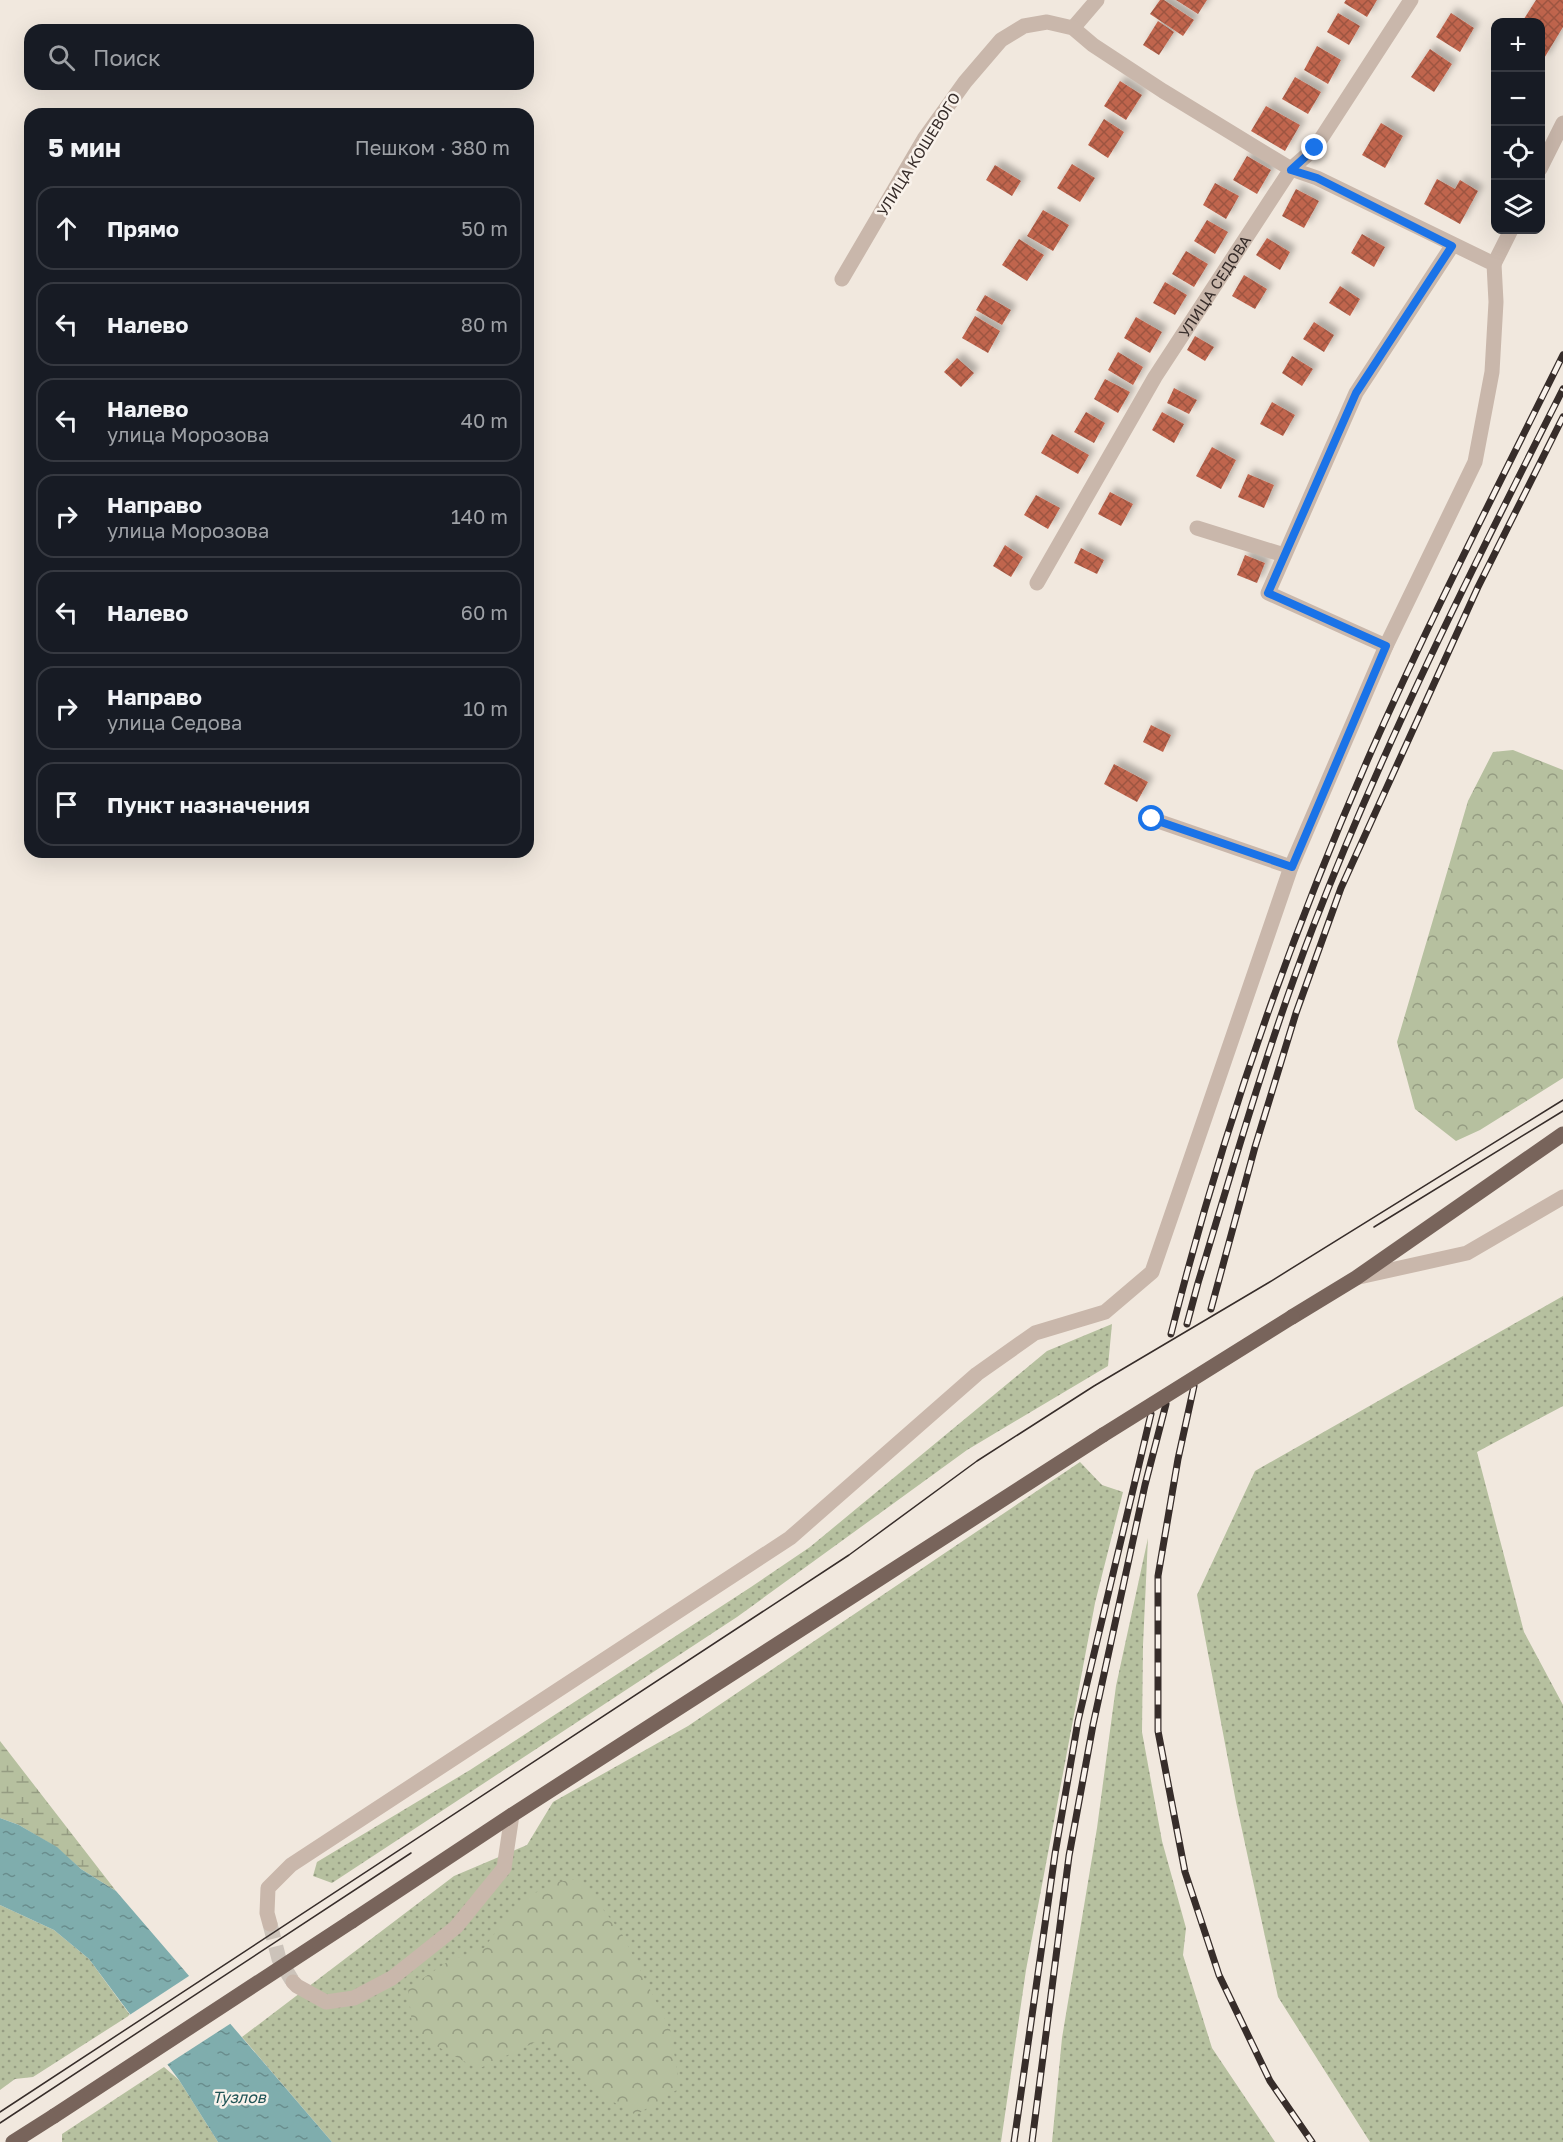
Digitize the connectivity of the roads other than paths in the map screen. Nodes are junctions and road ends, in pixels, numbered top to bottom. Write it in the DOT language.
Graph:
graph roads {
  1 [pos="1097,0"];
  2 [pos="1411,0"];
  3 [pos="1073,28"];
  4 [pos="1563,123"];
  5 [pos="1545,159"];
  6 [pos="1291,170"];
  7 [pos="1509,234"];
  8 [pos="1452,246"];
  9 [pos="1494,264"];
  10 [pos="842,279"];
  11 [pos="1197,528"];
  12 [pos="1284,555"];
  13 [pos="1037,584"];
  14 [pos="1386,646"];
  15 [pos="1152,819"];
  16 [pos="1292,867"];
  17 [pos="1563,1134"];
  18 [pos="1563,1197"];
  19 [pos="1356,1278"];
  20 [pos="512,1815"];
  21 [pos="270,1924"];
  22 [pos="293,1982"];
  23 [pos="13,2142"];
  1 -- 3 [label="street"];
  2 -- 6 [label="street, УЛИЦА СЕДОВА"];
  3 -- 6 [label="street"];
  3 -- 10 [label="street, УЛИЦА КОШЕВОГО"];
  4 -- 5 [label="street"];
  6 -- 8 [label="street"];
  6 -- 13 [label="street, УЛИЦА СЕДОВА"];
  7 -- 9 [label="street"];
  8 -- 9 [label="street"];
  8 -- 12 [label="street"];
  9 -- 14 [label="street"];
  11 -- 12 [label="street"];
  12 -- 14 [label="street"];
  14 -- 16 [label="street"];
  15 -- 16 [label="street"];
  16 -- 21 [label="street"];
  17 -- 19 [label="main road"];
  18 -- 19 [label="street"];
  19 -- 20 [label="main road, bridge"];
  20 -- 22 [label="street"];
  20 -- 23 [label="main road, bridge"];
}
